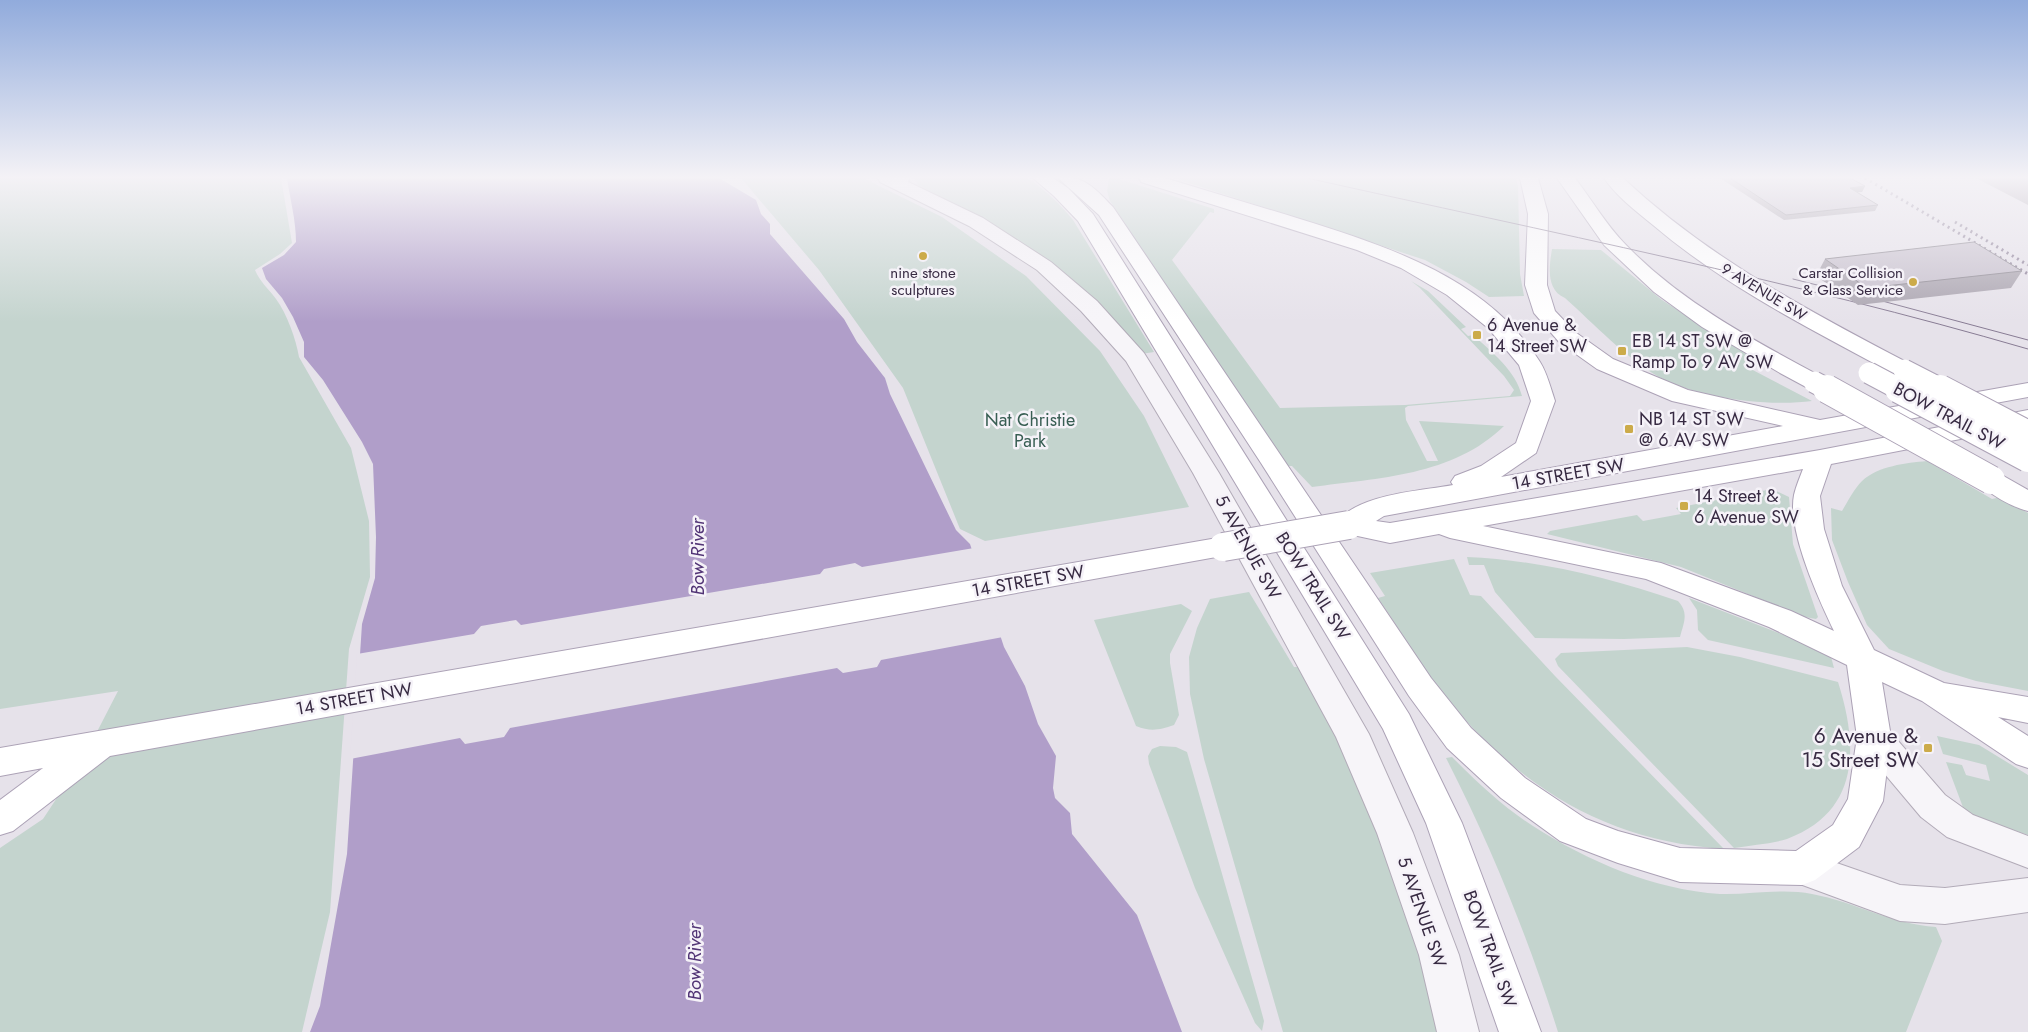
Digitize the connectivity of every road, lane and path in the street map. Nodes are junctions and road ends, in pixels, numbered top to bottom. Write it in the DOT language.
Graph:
graph roads {
  1 [pos="982,226"];
  2 [pos="1091,226"];
  3 [pos="1116,226"];
  4 [pos="1301,226"];
  5 [pos="1538,226"];
  6 [pos="1602,226"];
  7 [pos="1639,226"];
  8 [pos="1666,226"];
  9 [pos="1904,370"];
  10 [pos="1869,373"];
  11 [pos="2028,390"];
  12 [pos="2028,418"];
  13 [pos="1824,428"];
  14 [pos="2028,435"];
  15 [pos="1820,458"];
  16 [pos="2028,458"];
  17 [pos="1414,502"];
  18 [pos="2028,502"];
  19 [pos="1349,525"];
  20 [pos="1433,526"];
  21 [pos="708,636"];
  22 [pos="1862,657"];
  23 [pos="1933,692"];
  24 [pos="2028,710"];
  25 [pos="1874,737"];
  26 [pos="102,744"];
  27 [pos="2028,754"];
  28 [pos="0,762"];
  29 [pos="0,820"];
  30 [pos="2028,852"];
  31 [pos="1802,868"];
  32 [pos="2028,895"];
  33 [pos="1458,1032"];
  34 [pos="1520,1032"];
  1 -- 33 [label="street, 5 AVENUE SW"];
  2 -- 34 [label="main road, BOW TRAIL SW"];
  3 -- 31 [label="main road"];
  4 -- 17 [label="main road"];
  5 -- 13 [label="main road"];
  6 -- 18 [label="main road, bridge"];
  7 -- 10 [label="main road, 9 AVENUE SW"];
  8 -- 9 [label="main road, 9 AVENUE SW"];
  9 -- 14 [label="main road, BOW TRAIL SW, bridge"];
  10 -- 16 [label="main road, BOW TRAIL SW, bridge"];
  11 -- 13 [label="main road, 14 STREET SW"];
  12 -- 15 [label="main road, 14 STREET SW"];
  13 -- 17 [label="main road, 14 STREET SW"];
  15 -- 20 [label="main road, 14 STREET SW"];
  15 -- 22 [label="main road"];
  17 -- 19 [label="main road, 14 STREET SW"];
  19 -- 20 [label="main road, 14 STREET SW"];
  19 -- 21 [label="main road, 14 STREET SW, bridge"];
  20 -- 22 [label="main road"];
  21 -- 26 [label="main road, 14 STREET NW"];
  22 -- 23 [label="main road"];
  22 -- 25 [label="main road"];
  23 -- 24 [label="main road"];
  23 -- 27 [label="main road"];
  25 -- 30 [label="street"];
  25 -- 31 [label="main road"];
  26 -- 28 [label="main road, 14 STREET NW"];
  26 -- 29 [label="main road"];
  31 -- 32 [label="street"];
}
